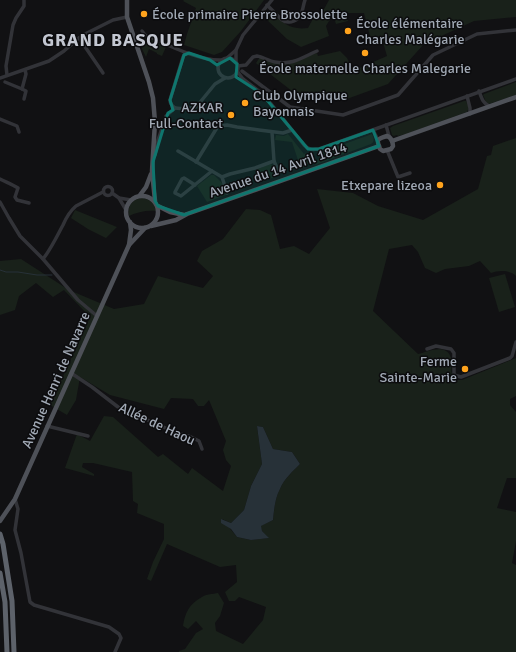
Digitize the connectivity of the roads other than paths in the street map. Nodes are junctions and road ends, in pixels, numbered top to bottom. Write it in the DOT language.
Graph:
graph roads {
  1 [pos="24,0"];
  2 [pos="127,0"];
  3 [pos="272,0"];
  4 [pos="305,0"];
  5 [pos="267,5"];
  6 [pos="127,17"];
  7 [pos="516,30"];
  8 [pos="142,31"];
  9 [pos="79,38"];
  10 [pos="236,50"];
  11 [pos="317,51"];
  12 [pos="187,53"];
  13 [pos="227,58"];
  14 [pos="210,60"];
  15 [pos="222,60"];
  16 [pos="236,61"];
  17 [pos="238,66"];
  18 [pos="25,70"];
  19 [pos="218,70"];
  20 [pos="240,71"];
  21 [pos="104,73"];
  22 [pos="7,76"];
  23 [pos="233,77"];
  24 [pos="0,78"];
  25 [pos="225,78"];
  26 [pos="243,79"];
  27 [pos="516,79"];
  28 [pos="5,82"];
  29 [pos="215,84"];
  30 [pos="22,89"];
  31 [pos="479,92"];
  32 [pos="467,96"];
  33 [pos="516,97"];
  34 [pos="24,99"];
  35 [pos="489,106"];
  36 [pos="175,108"];
  37 [pos="470,114"];
  38 [pos="0,119"];
  39 [pos="386,125"];
  40 [pos="292,130"];
  41 [pos="373,130"];
  42 [pos="19,132"];
  43 [pos="272,132"];
  44 [pos="391,139"];
  45 [pos="378,140"];
  46 [pos="379,146"];
  47 [pos="388,150"];
  48 [pos="178,151"];
  49 [pos="274,161"];
  50 [pos="153,162"];
  51 [pos="196,162"];
  52 [pos="152,171"];
  53 [pos="212,171"];
  54 [pos="278,173"];
  55 [pos="410,173"];
  56 [pos="222,177"];
  57 [pos="0,179"];
  58 [pos="195,185"];
  59 [pos="103,192"];
  60 [pos="112,193"];
  61 [pos="227,193"];
  62 [pos="140,195"];
  63 [pos="119,198"];
  64 [pos="131,200"];
  65 [pos="155,201"];
  66 [pos="0,202"];
  67 [pos="29,203"];
  68 [pos="158,206"];
  69 [pos="126,210"];
  70 [pos="184,215"];
  71 [pos="130,222"];
  72 [pos="151,226"];
  73 [pos="145,228"];
  74 [pos="129,245"];
  75 [pos="43,259"];
  76 [pos="97,316"];
  77 [pos="516,342"];
  78 [pos="427,349"];
  79 [pos="71,374"];
  80 [pos="47,426"];
  81 [pos="88,436"];
  82 [pos="202,449"];
  83 [pos="14,499"];
  84 [pos="0,521"];
  85 [pos="0,534"];
  86 [pos="0,573"];
  87 [pos="7,652"];
  88 [pos="14,652"];
  89 [pos="115,652"];
  1 -- 22 [label="street"];
  2 -- 6 [label="main road"];
  3 -- 5 [label="street"];
  4 -- 5 [label="street"];
  5 -- 10 [label="street"];
  6 -- 9 [label="street"];
  6 -- 50 [label="main road"];
  7 -- 20 [label="street"];
  8 -- 12 [label="street"];
  9 -- 18 [label="street"];
  9 -- 21 [label="street"];
  10 -- 13 [label="street"];
  10 -- 16 [label="street"];
  11 -- 17 [label="street"];
  12 -- 14 [label="street"];
  12 -- 36 [label="street"];
  13 -- 15 [label="street"];
  13 -- 16 [label="street"];
  14 -- 15 [label="street"];
  14 -- 19 [label="street"];
  15 -- 19 [label="street"];
  16 -- 17 [label="street"];
  17 -- 20 [label="street"];
  18 -- 22 [label="street"];
  18 -- 30 [label="street"];
  19 -- 25 [label="street"];
  19 -- 29 [label="street"];
  20 -- 23 [label="street"];
  20 -- 26 [label="street"];
  22 -- 24 [label="street"];
  23 -- 25 [label="street"];
  23 -- 26 [label="street"];
  25 -- 29 [label="street"];
  26 -- 40 [label="street"];
  27 -- 31 [label="street"];
  28 -- 30 [label="street"];
  29 -- 36 [label="street"];
  30 -- 34 [label="street"];
  31 -- 32 [label="street"];
  31 -- 35 [label="street"];
  32 -- 37 [label="street"];
  32 -- 39 [label="street"];
  33 -- 35 [label="main road"];
  35 -- 37 [label="main road"];
  36 -- 50 [label="street"];
  37 -- 44 [label="main road"];
  38 -- 42 [label="street"];
  39 -- 41 [label="street"];
  39 -- 44 [label="street"];
  40 -- 41 [label="street"];
  40 -- 43 [label="street"];
  41 -- 45 [label="street"];
  43 -- 49 [label="street"];
  43 -- 51 [label="street"];
  44 -- 45 [label="main road"];
  44 -- 47 [label="main road"];
  45 -- 46 [label="main road"];
  46 -- 47 [label="main road"];
  46 -- 70 [label="main road, Avenue du 14 Avril 1814"];
  47 -- 55 [label="street"];
  48 -- 51 [label="street"];
  49 -- 54 [label="street"];
  49 -- 56 [label="street"];
  50 -- 52 [label="main road"];
  51 -- 53 [label="street"];
  52 -- 62 [label="main road"];
  52 -- 65 [label="main road"];
  53 -- 56 [label="street"];
  53 -- 58 [label="street"];
  56 -- 61 [label="street"];
  57 -- 67 [label="street"];
  58 -- 58 [label="street"];
  59 -- 60 [label="street"];
  59 -- 60 [label="street"];
  59 -- 75 [label="street"];
  60 -- 63 [label="street"];
  62 -- 64 [label="main road"];
  62 -- 65 [label="main road"];
  63 -- 64 [label="street"];
  63 -- 69 [label="street"];
  64 -- 69 [label="main road"];
  65 -- 68 [label="main road"];
  66 -- 75 [label="street"];
  68 -- 70 [label="main road"];
  68 -- 72 [label="main road"];
  69 -- 71 [label="main road"];
  70 -- 72 [label="main road, Avenue du 14 Avril 1814"];
  71 -- 73 [label="main road"];
  71 -- 74 [label="main road, Avenue Henri de Navarre"];
  72 -- 73 [label="main road"];
  73 -- 74 [label="main road, Avenue Henri de Navarre"];
  74 -- 76 [label="main road, Avenue Henri de Navarre"];
  75 -- 76 [label="street"];
  76 -- 79 [label="main road, Avenue Henri de Navarre"];
  77 -- 78 [label="street"];
  79 -- 80 [label="main road, Avenue Henri de Navarre"];
  79 -- 82 [label="street, Allée de Haou"];
  80 -- 81 [label="street"];
  80 -- 83 [label="main road, Avenue Henri de Navarre"];
  83 -- 84 [label="main road, Avenue Henri de Navarre"];
  83 -- 89 [label="street"];
  85 -- 88 [label="highway"];
  86 -- 87 [label="highway"];
}
